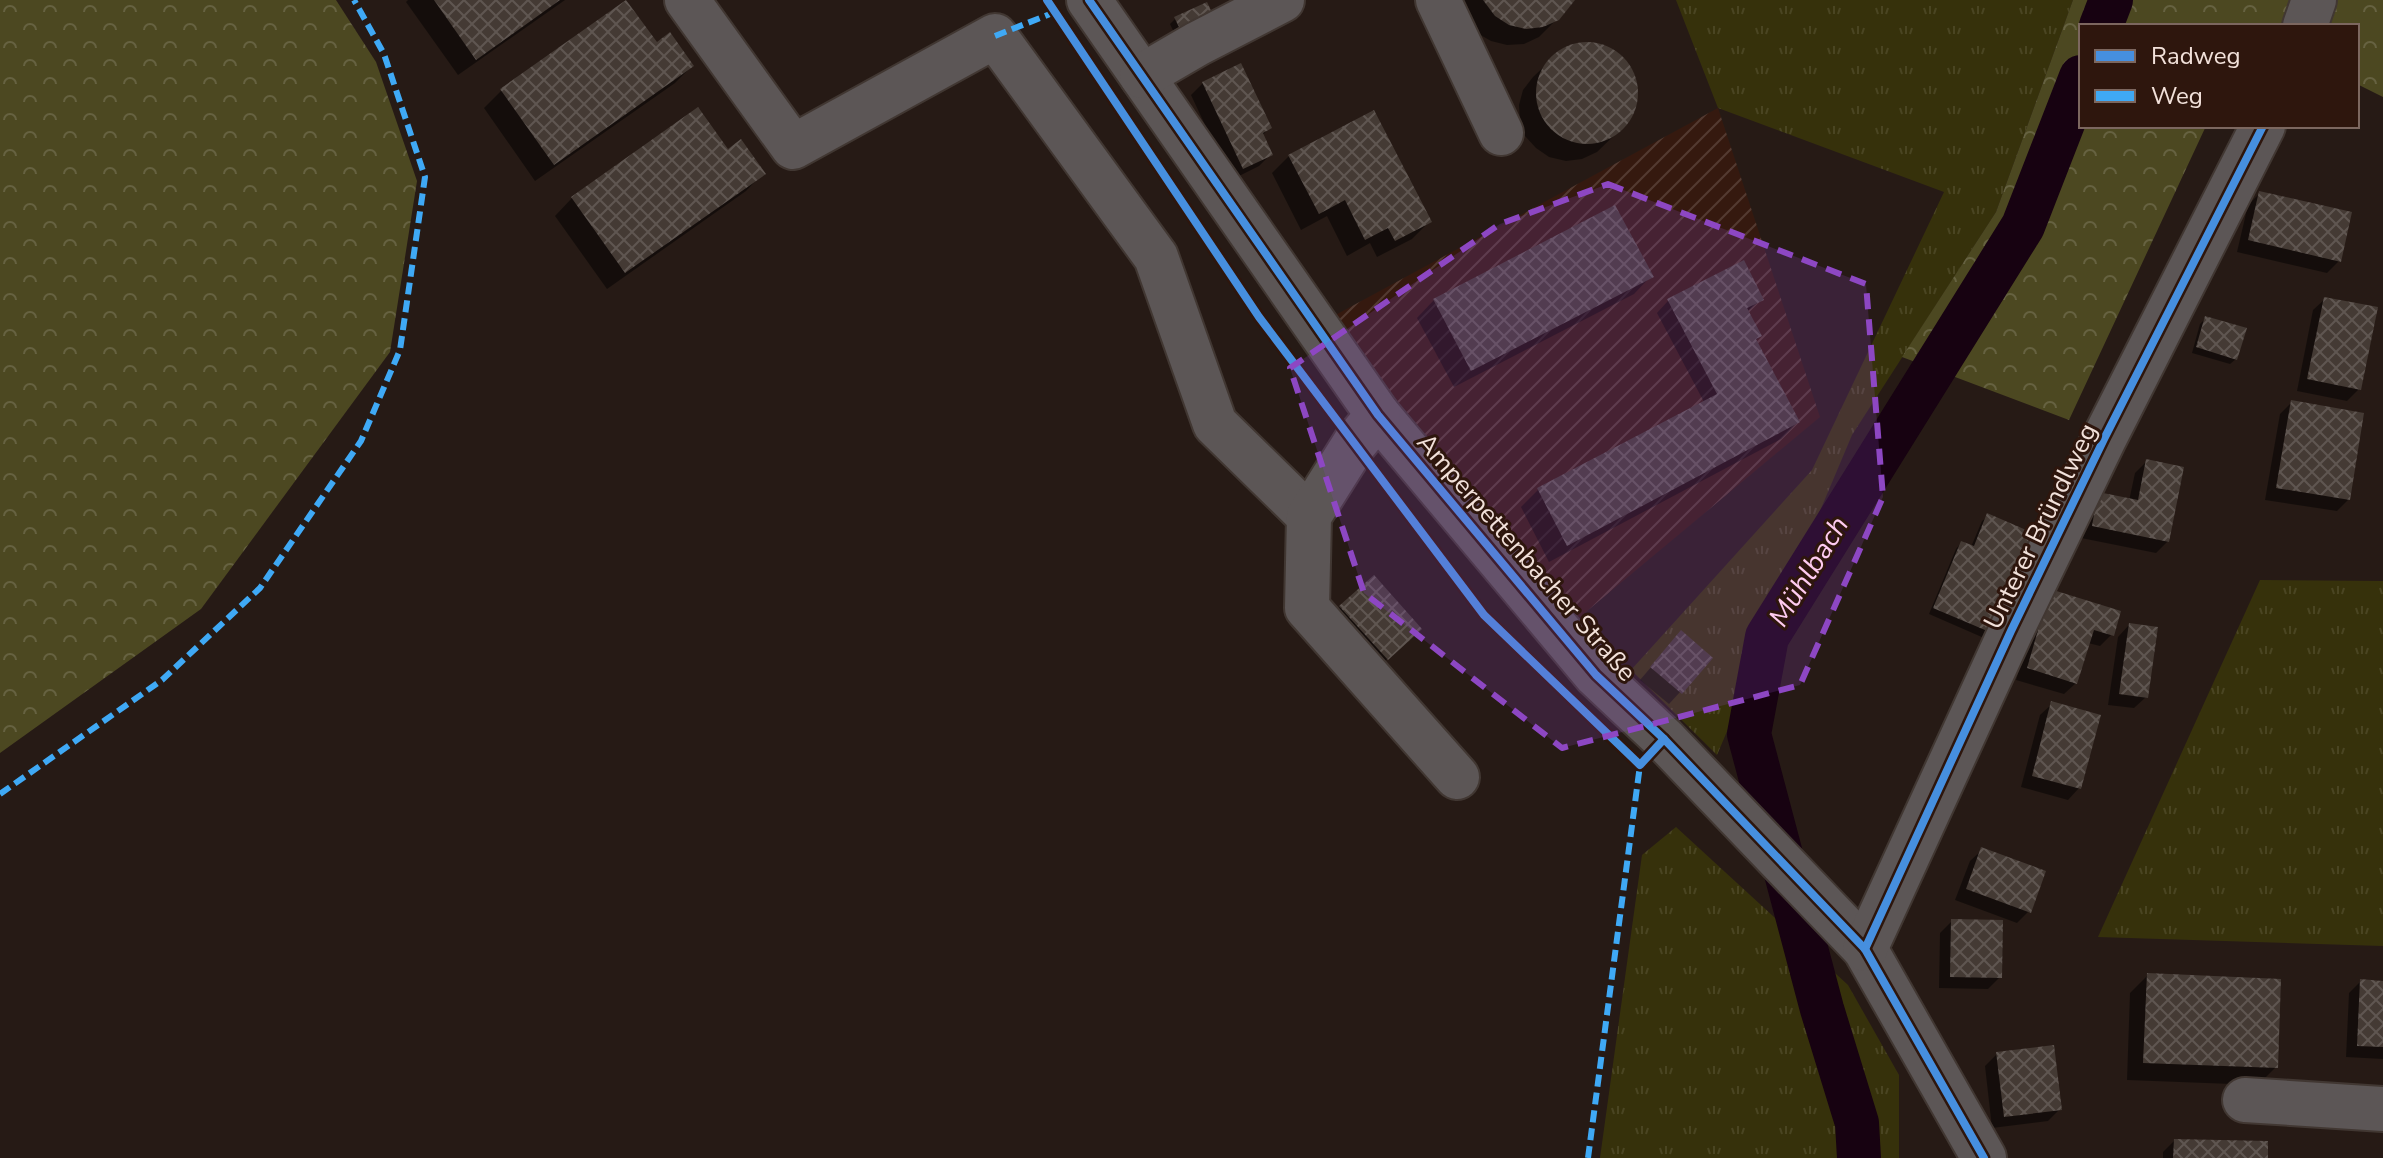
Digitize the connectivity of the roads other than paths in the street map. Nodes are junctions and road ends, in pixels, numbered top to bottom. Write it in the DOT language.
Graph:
graph roads {
  1 [pos="687,0"];
  2 [pos="1089,0"];
  3 [pos="1282,0"];
  4 [pos="1438,0"];
  5 [pos="2314,0"];
  6 [pos="2306,24"];
  7 [pos="1142,76"];
  8 [pos="2262,128"];
  9 [pos="1501,133"];
  10 [pos="1378,415"];
  11 [pos="1309,516"];
  12 [pos="1457,777"];
  13 [pos="1865,949"];
  14 [pos="2245,1100"];
  15 [pos="2383,1109"];
  16 [pos="1984,1158"];
  1 -- 11 [label="street"];
  2 -- 7 [label="street, Amperpettenbacher Straße"];
  3 -- 7 [label="street"];
  4 -- 9 [label="street"];
  5 -- 6 [label="street"];
  7 -- 10 [label="street, Amperpettenbacher Straße"];
  8 -- 13 [label="street, Unterer Bründlweg"];
  10 -- 11 [label="street"];
  10 -- 13 [label="street, Amperpettenbacher Straße"];
  11 -- 12 [label="street"];
  13 -- 16 [label="street, Amperpettenbacher Straße"];
  14 -- 15 [label="street"];
}
